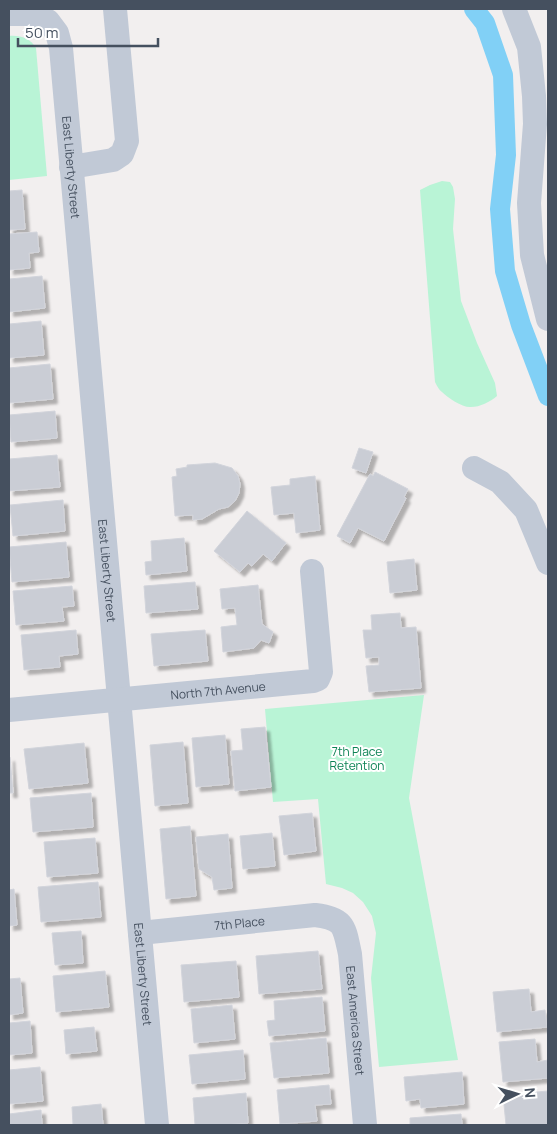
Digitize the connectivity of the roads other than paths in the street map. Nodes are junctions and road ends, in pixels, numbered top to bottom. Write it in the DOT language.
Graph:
graph roads {
  1 [pos="115,9"];
  2 [pos="514,9"];
  3 [pos="9,14"];
  4 [pos="71,167"];
  5 [pos="548,319"];
  6 [pos="474,468"];
  7 [pos="548,562"];
  8 [pos="312,571"];
  9 [pos="118,700"];
  10 [pos="9,710"];
  11 [pos="337,921"];
  12 [pos="140,933"];
  13 [pos="157,1125"];
  14 [pos="365,1125"];
  1 -- 4 [label="street"];
  2 -- 5 [label="street"];
  3 -- 4 [label="street, East Liberty Street"];
  4 -- 9 [label="street, East Liberty Street"];
  6 -- 7 [label="street"];
  8 -- 9 [label="street, North 7th Avenue"];
  9 -- 10 [label="street, North 7th Avenue"];
  9 -- 12 [label="street, East Liberty Street"];
  11 -- 12 [label="street, 7th Place"];
  11 -- 14 [label="street, East America Street"];
  12 -- 13 [label="street, East Liberty Street"];
}
